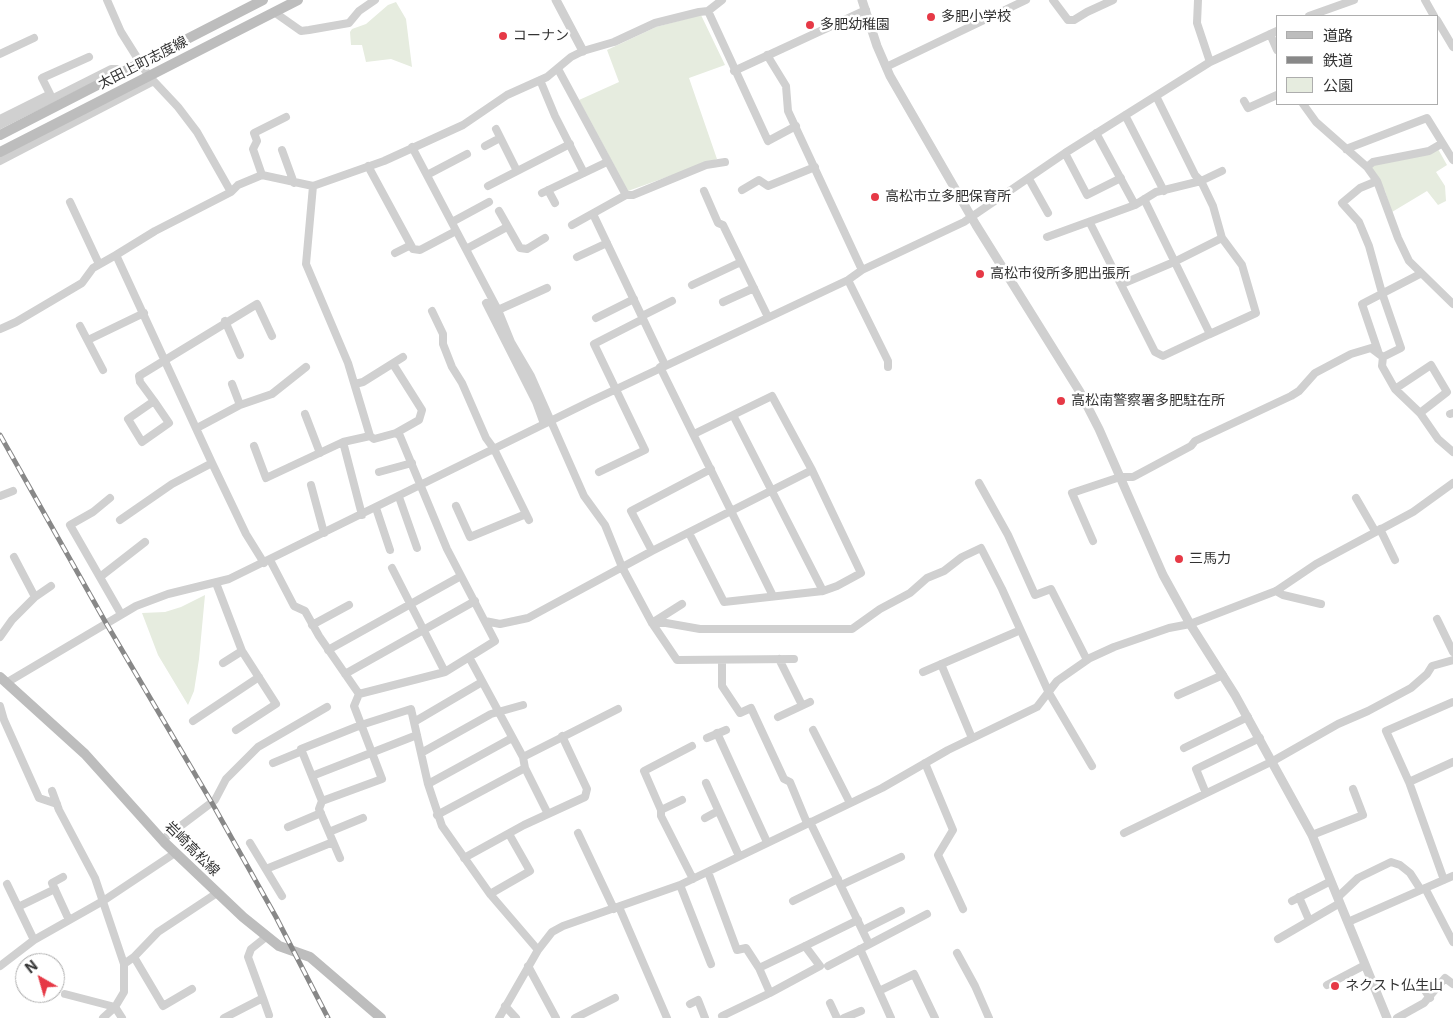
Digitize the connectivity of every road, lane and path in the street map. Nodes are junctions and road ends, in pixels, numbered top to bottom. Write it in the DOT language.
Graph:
graph roads {
  1 [pos="107,0"];
  2 [pos="262,0"];
  3 [pos="298,0"];
  4 [pos="375,0"];
  5 [pos="556,0"];
  6 [pos="722,0"];
  7 [pos="862,0"];
  8 [pos="1026,0"];
  9 [pos="1053,0"];
  10 [pos="1113,0"];
  11 [pos="1198,0"];
  12 [pos="1354,0"];
  13 [pos="1425,0"];
  14 [pos="866,10"];
  15 [pos="708,11"];
  16 [pos="274,12"];
  17 [pos="1332,12"];
  18 [pos="1315,15"];
  19 [pos="1433,15"];
  20 [pos="1438,22"];
  21 [pos="1273,32"];
  22 [pos="34,38"];
  23 [pos="1276,46"];
  24 [pos="1453,47"];
  25 [pos="583,50"];
  26 [pos="0,54"];
  27 [pos="767,55"];
  28 [pos="89,57"];
  29 [pos="1210,62"];
  30 [pos="140,63"];
  31 [pos="886,67"];
  32 [pos="558,69"];
  33 [pos="734,71"];
  34 [pos="121,73"];
  35 [pos="150,79"];
  36 [pos="540,80"];
  37 [pos="1276,95"];
  38 [pos="1156,96"];
  39 [pos="1244,101"];
  40 [pos="1304,105"];
  41 [pos="1125,115"];
  42 [pos="286,117"];
  43 [pos="0,119"];
  44 [pos="0,125"];
  45 [pos="796,126"];
  46 [pos="496,129"];
  47 [pos="1096,133"];
  48 [pos="0,135"];
  49 [pos="500,138"];
  50 [pos="570,144"];
  51 [pos="1441,144"];
  52 [pos="485,146"];
  53 [pos="412,147"];
  54 [pos="1346,149"];
  55 [pos="3,150"];
  56 [pos="282,150"];
  57 [pos="1065,153"];
  58 [pos="467,154"];
  59 [pos="1453,160"];
  60 [pos="0,161"];
  61 [pos="607,162"];
  62 [pos="725,162"];
  63 [pos="368,166"];
  64 [pos="815,167"];
  65 [pos="1367,167"];
  66 [pos="517,171"];
  67 [pos="1222,171"];
  68 [pos="584,172"];
  69 [pos="262,175"];
  70 [pos="427,175"];
  71 [pos="1121,178"];
  72 [pos="1029,179"];
  73 [pos="1201,181"];
  74 [pos="1377,181"];
  75 [pos="294,183"];
  76 [pos="312,186"];
  77 [pos="488,186"];
  78 [pos="742,190"];
  79 [pos="704,191"];
  80 [pos="1164,191"];
  81 [pos="231,192"];
  82 [pos="626,195"];
  83 [pos="1144,199"];
  84 [pos="70,202"];
  85 [pos="490,202"];
  86 [pos="555,203"];
  87 [pos="1135,205"];
  88 [pos="499,211"];
  89 [pos="1048,213"];
  90 [pos="593,214"];
  91 [pos="972,217"];
  92 [pos="732,221"];
  93 [pos="452,222"];
  94 [pos="1090,223"];
  95 [pos="572,224"];
  96 [pos="723,225"];
  97 [pos="507,227"];
  98 [pos="456,232"];
  99 [pos="1047,237"];
  100 [pos="545,238"];
  101 [pos="1222,238"];
  102 [pos="607,243"];
  103 [pos="410,245"];
  104 [pos="466,249"];
  105 [pos="395,253"];
  106 [pos="116,255"];
  107 [pos="577,257"];
  108 [pos="741,262"];
  109 [pos="1174,262"];
  110 [pos="99,264"];
  111 [pos="862,270"];
  112 [pos="1420,274"];
  113 [pos="848,280"];
  114 [pos="1122,284"];
  115 [pos="692,285"];
  116 [pos="547,288"];
  117 [pos="754,288"];
  118 [pos="1382,293"];
  119 [pos="634,299"];
  120 [pos="672,301"];
  121 [pos="723,302"];
  122 [pos="486,303"];
  123 [pos="1453,304"];
  124 [pos="498,310"];
  125 [pos="432,311"];
  126 [pos="144,314"];
  127 [pos="642,317"];
  128 [pos="768,317"];
  129 [pos="596,318"];
  130 [pos="226,322"];
  131 [pos="80,326"];
  132 [pos="0,329"];
  133 [pos="1210,334"];
  134 [pos="272,336"];
  135 [pos="88,340"];
  136 [pos="240,354"];
  137 [pos="1380,354"];
  138 [pos="403,357"];
  139 [pos="165,359"];
  140 [pos="393,364"];
  141 [pos="663,366"];
  142 [pos="888,367"];
  143 [pos="306,368"];
  144 [pos="103,370"];
  145 [pos="232,384"];
  146 [pos="355,384"];
  147 [pos="616,389"];
  148 [pos="1394,389"];
  149 [pos="154,401"];
  150 [pos="240,405"];
  151 [pos="1420,413"];
  152 [pos="305,414"];
  153 [pos="733,415"];
  154 [pos="547,422"];
  155 [pos="197,428"];
  156 [pos="396,433"];
  157 [pos="694,434"];
  158 [pos="370,436"];
  159 [pos="343,442"];
  160 [pos="254,446"];
  161 [pos="494,449"];
  162 [pos="1453,451"];
  163 [pos="320,453"];
  164 [pos="212,463"];
  165 [pos="412,463"];
  166 [pos="711,469"];
  167 [pos="812,470"];
  168 [pos="379,472"];
  169 [pos="599,472"];
  170 [pos="1120,477"];
  171 [pos="979,483"];
  172 [pos="1453,483"];
  173 [pos="311,485"];
  174 [pos="422,486"];
  175 [pos="772,490"];
  176 [pos="13,491"];
  177 [pos="0,496"];
  178 [pos="399,497"];
  179 [pos="110,498"];
  180 [pos="1356,498"];
  181 [pos="456,506"];
  182 [pos="376,508"];
  183 [pos="731,510"];
  184 [pos="362,515"];
  185 [pos="120,520"];
  186 [pos="1378,530"];
  187 [pos="324,533"];
  188 [pos="689,533"];
  189 [pos="1092,541"];
  190 [pos="145,542"];
  191 [pos="418,548"];
  192 [pos="390,550"];
  193 [pos="652,551"];
  194 [pos="14,556"];
  195 [pos="1395,560"];
  196 [pos="267,561"];
  197 [pos="622,567"];
  198 [pos="392,568"];
  199 [pos="461,576"];
  200 [pos="100,577"];
  201 [pos="216,584"];
  202 [pos="51,586"];
  203 [pos="1276,590"];
  204 [pos="823,591"];
  205 [pos="773,596"];
  206 [pos="34,597"];
  207 [pos="475,601"];
  208 [pos="682,604"];
  209 [pos="1321,604"];
  210 [pos="349,605"];
  211 [pos="410,605"];
  212 [pos="121,614"];
  213 [pos="1437,619"];
  214 [pos="486,621"];
  215 [pos="652,623"];
  216 [pos="1190,624"];
  217 [pos="312,625"];
  218 [pos="424,630"];
  219 [pos="1016,632"];
  220 [pos="0,637"];
  221 [pos="328,650"];
  222 [pos="242,651"];
  223 [pos="1453,652"];
  224 [pos="469,658"];
  225 [pos="779,659"];
  226 [pos="794,659"];
  227 [pos="1087,660"];
  228 [pos="1453,660"];
  229 [pos="722,661"];
  230 [pos="223,663"];
  231 [pos="941,664"];
  232 [pos="445,672"];
  233 [pos="923,672"];
  234 [pos="345,674"];
  235 [pos="1223,675"];
  236 [pos="259,677"];
  237 [pos="3,682"];
  238 [pos="482,682"];
  239 [pos="1048,693"];
  240 [pos="359,694"];
  241 [pos="1178,695"];
  242 [pos="1453,702"];
  243 [pos="523,704"];
  244 [pos="0,706"];
  245 [pos="327,707"];
  246 [pos="618,709"];
  247 [pos="498,712"];
  248 [pos="778,717"];
  249 [pos="1248,717"];
  250 [pos="193,721"];
  251 [pos="414,722"];
  252 [pos="361,725"];
  253 [pos="236,730"];
  254 [pos="726,730"];
  255 [pos="813,730"];
  256 [pos="717,733"];
  257 [pos="417,735"];
  258 [pos="562,736"];
  259 [pos="512,738"];
  260 [pos="707,738"];
  261 [pos="972,738"];
  262 [pos="1260,738"];
  263 [pos="692,746"];
  264 [pos="1184,748"];
  265 [pos="302,752"];
  266 [pos="372,753"];
  267 [pos="421,753"];
  268 [pos="523,757"];
  269 [pos="1273,761"];
  270 [pos="1453,762"];
  271 [pos="273,763"];
  272 [pos="925,763"];
  273 [pos="1092,766"];
  274 [pos="525,768"];
  275 [pos="312,776"];
  276 [pos="1409,782"];
  277 [pos="706,783"];
  278 [pos="428,784"];
  279 [pos="1353,789"];
  280 [pos="52,791"];
  281 [pos="1205,792"];
  282 [pos="682,800"];
  283 [pos="322,801"];
  284 [pos="850,803"];
  285 [pos="57,804"];
  286 [pos="662,810"];
  287 [pos="718,811"];
  288 [pos="320,813"];
  289 [pos="548,814"];
  290 [pos="437,815"];
  291 [pos="363,818"];
  292 [pos="705,818"];
  293 [pos="809,822"];
  294 [pos="288,827"];
  295 [pos="329,832"];
  296 [pos="578,833"];
  297 [pos="1124,833"];
  298 [pos="509,834"];
  299 [pos="1312,835"];
  300 [pos="162,840"];
  301 [pos="333,842"];
  302 [pos="767,842"];
  303 [pos="250,843"];
  304 [pos="176,853"];
  305 [pos="739,856"];
  306 [pos="901,857"];
  307 [pos="340,858"];
  308 [pos="464,858"];
  309 [pos="266,869"];
  310 [pos="708,872"];
  311 [pos="1453,876"];
  312 [pos="63,877"];
  313 [pos="693,879"];
  314 [pos="1444,880"];
  315 [pos="840,882"];
  316 [pos="1331,882"];
  317 [pos="7,884"];
  318 [pos="680,885"];
  319 [pos="1423,889"];
  320 [pos="55,890"];
  321 [pos="217,893"];
  322 [pos="490,894"];
  323 [pos="282,896"];
  324 [pos="1339,900"];
  325 [pos="103,901"];
  326 [pos="793,901"];
  327 [pos="18,906"];
  328 [pos="616,908"];
  329 [pos="963,909"];
  330 [pos="901,911"];
  331 [pos="927,914"];
  332 [pos="69,920"];
  333 [pos="858,920"];
  334 [pos="1310,920"];
  335 [pos="1348,922"];
  336 [pos="862,930"];
  337 [pos="266,937"];
  338 [pos="1278,939"];
  339 [pos="34,940"];
  340 [pos="1453,942"];
  341 [pos="870,944"];
  342 [pos="805,946"];
  343 [pos="860,949"];
  344 [pos="538,950"];
  345 [pos="957,953"];
  346 [pos="134,957"];
  347 [pos="124,964"];
  348 [pos="710,964"];
  349 [pos="1366,965"];
  350 [pos="0,966"];
  351 [pos="528,966"];
  352 [pos="828,966"];
  353 [pos="759,968"];
  354 [pos="1420,983"];
  355 [pos="1453,984"];
  356 [pos="1327,985"];
  357 [pos="192,989"];
  358 [pos="879,991"];
  359 [pos="770,993"];
  360 [pos="65,994"];
  361 [pos="262,998"];
  362 [pos="615,998"];
  363 [pos="1430,998"];
  364 [pos="830,1003"];
  365 [pos="690,1004"];
  366 [pos="505,1006"];
  367 [pos="115,1007"];
  368 [pos="861,1010"];
  369 [pos="270,1015"];
  370 [pos="732,1015"];
  371 [pos="722,1016"];
  372 [pos="229,1017"];
  373 [pos="933,1017"];
  374 [pos="103,1018"];
  375 [pos="122,1018"];
  376 [pos="381,1018"];
  377 [pos="499,1018"];
  378 [pos="516,1018"];
  379 [pos="556,1018"];
  380 [pos="575,1018"];
  381 [pos="667,1018"];
  382 [pos="705,1018"];
  383 [pos="837,1018"];
  384 [pos="844,1018"];
  385 [pos="891,1018"];
  386 [pos="989,1018"];
  387 [pos="1387,1018"];
  388 [pos="1397,1018"];
  1 -- 30 [label="street"];
  2 -- 30 [label="main road, 太田上町志度線"];
  3 -- 16 [label="main road, 太田上町志度線"];
  4 -- 16 [label="street"];
  5 -- 25 [label="street"];
  6 -- 15 [label="street"];
  7 -- 14 [label="street"];
  8 -- 31 [label="street"];
  9 -- 10 [label="street"];
  11 -- 29 [label="street"];
  12 -- 17 [label="street"];
  13 -- 19 [label="street"];
  14 -- 27 [label="street"];
  14 -- 31 [label="street"];
  15 -- 25 [label="street"];
  15 -- 33 [label="street"];
  16 -- 35 [label="main road, 太田上町志度線"];
  17 -- 18 [label="street"];
  20 -- 24 [label="street"];
  21 -- 23 [label="street"];
  21 -- 29 [label="street"];
  22 -- 26 [label="street"];
  25 -- 32 [label="street"];
  27 -- 33 [label="street"];
  27 -- 45 [label="street"];
  28 -- 43 [label="street"];
  29 -- 38 [label="street"];
  30 -- 34 [label="main road, 太田上町志度線"];
  30 -- 35 [label="street"];
  31 -- 91 [label="street"];
  32 -- 36 [label="street"];
  32 -- 61 [label="street"];
  33 -- 45 [label="street"];
  34 -- 44 [label="street"];
  34 -- 48 [label="main road, 太田上町志度線"];
  35 -- 55 [label="main road, 太田上町志度線"];
  35 -- 60 [label="street"];
  35 -- 81 [label="street"];
  36 -- 50 [label="street"];
  36 -- 53 [label="street"];
  37 -- 39 [label="street"];
  38 -- 41 [label="street"];
  38 -- 73 [label="street"];
  40 -- 54 [label="street"];
  41 -- 47 [label="street"];
  41 -- 80 [label="street"];
  42 -- 69 [label="street"];
  45 -- 64 [label="street"];
  46 -- 49 [label="street"];
  47 -- 57 [label="street"];
  47 -- 71 [label="street"];
  49 -- 52 [label="street"];
  49 -- 66 [label="street"];
  50 -- 66 [label="street"];
  50 -- 68 [label="street"];
  51 -- 54 [label="street"];
  51 -- 59 [label="street"];
  51 -- 65 [label="street"];
  53 -- 63 [label="street"];
  53 -- 70 [label="street"];
  54 -- 65 [label="street"];
  56 -- 75 [label="street"];
  57 -- 71 [label="street"];
  57 -- 72 [label="street"];
  58 -- 70 [label="street"];
  61 -- 68 [label="street"];
  61 -- 82 [label="street"];
  62 -- 82 [label="street"];
  63 -- 76 [label="street"];
  63 -- 103 [label="street"];
  64 -- 78 [label="street"];
  64 -- 111 [label="street"];
  65 -- 74 [label="street"];
  66 -- 77 [label="street"];
  67 -- 73 [label="street"];
  68 -- 86 [label="street"];
  69 -- 75 [label="street"];
  69 -- 81 [label="street"];
  70 -- 93 [label="street"];
  71 -- 87 [label="street"];
  72 -- 89 [label="street"];
  72 -- 91 [label="street"];
  73 -- 80 [label="street"];
  73 -- 101 [label="street"];
  74 -- 112 [label="street"];
  74 -- 118 [label="street"];
  75 -- 76 [label="street"];
  76 -- 146 [label="street"];
  79 -- 96 [label="street"];
  80 -- 83 [label="street"];
  81 -- 106 [label="street"];
  82 -- 90 [label="street"];
  83 -- 87 [label="street"];
  83 -- 109 [label="street"];
  84 -- 110 [label="street"];
  85 -- 93 [label="street"];
  87 -- 94 [label="street"];
  88 -- 97 [label="street"];
  90 -- 95 [label="street"];
  90 -- 102 [label="street"];
  91 -- 111 [label="street"];
  91 -- 170 [label="street"];
  92 -- 96 [label="street"];
  93 -- 98 [label="street"];
  94 -- 99 [label="street"];
  94 -- 114 [label="street"];
  96 -- 108 [label="street"];
  97 -- 100 [label="street"];
  97 -- 104 [label="street"];
  98 -- 103 [label="street"];
  98 -- 104 [label="street"];
  101 -- 109 [label="street"];
  101 -- 133 [label="street"];
  102 -- 107 [label="street"];
  102 -- 119 [label="street"];
  103 -- 105 [label="street"];
  104 -- 124 [label="street"];
  106 -- 110 [label="street"];
  106 -- 126 [label="street"];
  108 -- 115 [label="street"];
  108 -- 117 [label="street"];
  109 -- 114 [label="street"];
  109 -- 133 [label="street"];
  110 -- 132 [label="street"];
  111 -- 113 [label="street"];
  112 -- 118 [label="street"];
  112 -- 123 [label="street"];
  113 -- 128 [label="street"];
  113 -- 142 [label="street"];
  114 -- 133 [label="street"];
  116 -- 124 [label="street"];
  117 -- 121 [label="street"];
  117 -- 128 [label="street"];
  118 -- 137 [label="street"];
  118 -- 137 [label="street"];
  119 -- 127 [label="street"];
  119 -- 129 [label="street"];
  120 -- 127 [label="street"];
  122 -- 154 [label="street"];
  124 -- 154 [label="street"];
  125 -- 161 [label="street"];
  126 -- 135 [label="street"];
  126 -- 139 [label="street"];
  127 -- 141 [label="street"];
  127 -- 147 [label="street"];
  128 -- 141 [label="street"];
  130 -- 134 [label="street"];
  130 -- 136 [label="street"];
  130 -- 139 [label="street"];
  131 -- 135 [label="street"];
  135 -- 144 [label="street"];
  137 -- 148 [label="street"];
  137 -- 170 [label="street"];
  138 -- 140 [label="street"];
  139 -- 149 [label="street"];
  139 -- 155 [label="street"];
  140 -- 146 [label="street"];
  140 -- 156 [label="street"];
  141 -- 147 [label="street"];
  141 -- 157 [label="street"];
  143 -- 150 [label="street"];
  145 -- 150 [label="street"];
  146 -- 158 [label="street"];
  147 -- 154 [label="street"];
  147 -- 169 [label="street"];
  148 -- 151 [label="street"];
  148 -- 151 [label="street"];
  149 -- 149 [label="street"];
  150 -- 155 [label="street"];
  151 -- 162 [label="street"];
  152 -- 163 [label="street"];
  153 -- 157 [label="street"];
  153 -- 167 [label="street"];
  153 -- 175 [label="street"];
  154 -- 161 [label="street"];
  154 -- 197 [label="street"];
  155 -- 164 [label="street"];
  156 -- 158 [label="street"];
  156 -- 165 [label="street"];
  157 -- 166 [label="street"];
  158 -- 159 [label="street"];
  159 -- 163 [label="street"];
  159 -- 184 [label="street"];
  160 -- 163 [label="street"];
  161 -- 174 [label="street"];
  161 -- 181 [label="street"];
  164 -- 185 [label="street"];
  164 -- 196 [label="street"];
  165 -- 168 [label="street"];
  165 -- 174 [label="street"];
  166 -- 183 [label="street"];
  166 -- 193 [label="street"];
  167 -- 175 [label="street"];
  167 -- 204 [label="street"];
  170 -- 189 [label="street"];
  170 -- 216 [label="street"];
  171 -- 227 [label="street"];
  172 -- 186 [label="street"];
  173 -- 187 [label="street"];
  174 -- 178 [label="street"];
  174 -- 199 [label="street"];
  175 -- 183 [label="street"];
  175 -- 204 [label="street"];
  176 -- 177 [label="street"];
  178 -- 182 [label="street"];
  178 -- 191 [label="street"];
  179 -- 200 [label="street"];
  180 -- 186 [label="street"];
  182 -- 184 [label="street"];
  182 -- 192 [label="street"];
  183 -- 188 [label="street"];
  183 -- 205 [label="street"];
  184 -- 187 [label="street"];
  186 -- 195 [label="street"];
  186 -- 203 [label="street"];
  187 -- 196 [label="street"];
  188 -- 193 [label="street"];
  188 -- 205 [label="street"];
  190 -- 200 [label="street"];
  193 -- 197 [label="street"];
  194 -- 206 [label="street"];
  196 -- 201 [label="street"];
  196 -- 217 [label="street"];
  197 -- 214 [label="street"];
  197 -- 215 [label="street"];
  198 -- 211 [label="street"];
  199 -- 207 [label="street"];
  199 -- 211 [label="street"];
  200 -- 212 [label="street"];
  201 -- 212 [label="street"];
  201 -- 222 [label="street"];
  202 -- 206 [label="street"];
  203 -- 209 [label="street"];
  203 -- 216 [label="street"];
  204 -- 205 [label="street"];
  206 -- 220 [label="street"];
  207 -- 214 [label="street"];
  207 -- 218 [label="street"];
  208 -- 215 [label="street"];
  210 -- 217 [label="street"];
  211 -- 218 [label="street"];
  211 -- 221 [label="street"];
  212 -- 237 [label="street"];
  213 -- 223 [label="street"];
  214 -- 224 [label="street"];
  215 -- 229 [label="street"];
  215 -- 239 [label="street"];
  216 -- 227 [label="street"];
  216 -- 235 [label="street"];
  217 -- 221 [label="street"];
  218 -- 232 [label="street"];
  218 -- 234 [label="street"];
  219 -- 231 [label="street"];
  221 -- 234 [label="street"];
  222 -- 230 [label="street"];
  222 -- 236 [label="street"];
  224 -- 232 [label="street"];
  224 -- 238 [label="street"];
  225 -- 226 [label="street"];
  225 -- 229 [label="street"];
  225 -- 248 [label="street"];
  227 -- 239 [label="street"];
  228 -- 269 [label="street"];
  229 -- 293 [label="street"];
  231 -- 233 [label="street"];
  231 -- 261 [label="street"];
  232 -- 240 [label="street"];
  234 -- 240 [label="street"];
  235 -- 241 [label="street"];
  235 -- 249 [label="street"];
  236 -- 250 [label="street"];
  236 -- 253 [label="street"];
  237 -- 300 [label="main road, 岩崎高松線"];
  238 -- 247 [label="street"];
  238 -- 251 [label="street"];
  239 -- 261 [label="street"];
  239 -- 273 [label="street"];
  240 -- 252 [label="street"];
  242 -- 276 [label="street"];
  243 -- 247 [label="street"];
  244 -- 285 [label="street"];
  245 -- 300 [label="street"];
  246 -- 258 [label="street"];
  247 -- 259 [label="street"];
  247 -- 267 [label="street"];
  249 -- 262 [label="street"];
  249 -- 264 [label="street"];
  251 -- 252 [label="street"];
  251 -- 257 [label="street"];
  252 -- 265 [label="street"];
  252 -- 266 [label="street"];
  254 -- 256 [label="street"];
  255 -- 284 [label="street"];
  256 -- 260 [label="street"];
  256 -- 302 [label="street"];
  257 -- 266 [label="street"];
  257 -- 267 [label="street"];
  258 -- 268 [label="street"];
  258 -- 289 [label="street"];
  259 -- 268 [label="street"];
  259 -- 278 [label="street"];
  261 -- 272 [label="street"];
  262 -- 269 [label="street"];
  262 -- 281 [label="street"];
  263 -- 286 [label="street"];
  265 -- 271 [label="street"];
  265 -- 275 [label="street"];
  266 -- 275 [label="street"];
  266 -- 283 [label="street"];
  267 -- 278 [label="street"];
  268 -- 274 [label="street"];
  269 -- 281 [label="street"];
  269 -- 299 [label="street"];
  270 -- 276 [label="street"];
  272 -- 284 [label="street"];
  272 -- 329 [label="street"];
  274 -- 289 [label="street"];
  274 -- 290 [label="street"];
  275 -- 283 [label="street"];
  276 -- 314 [label="street"];
  277 -- 287 [label="street"];
  278 -- 290 [label="street"];
  279 -- 299 [label="street"];
  280 -- 285 [label="street"];
  281 -- 297 [label="street"];
  282 -- 286 [label="street"];
  283 -- 288 [label="street"];
  284 -- 293 [label="street"];
  285 -- 325 [label="street"];
  286 -- 313 [label="street"];
  287 -- 292 [label="street"];
  287 -- 305 [label="street"];
  288 -- 294 [label="street"];
  288 -- 295 [label="street"];
  289 -- 298 [label="street"];
  290 -- 308 [label="street"];
  291 -- 295 [label="street"];
  293 -- 302 [label="street"];
  293 -- 315 [label="street"];
  295 -- 301 [label="street"];
  296 -- 328 [label="street"];
  298 -- 308 [label="street"];
  298 -- 322 [label="street"];
  299 -- 316 [label="street"];
  300 -- 304 [label="main road, 岩崎高松線"];
  301 -- 307 [label="street"];
  301 -- 309 [label="street"];
  302 -- 305 [label="street"];
  303 -- 309 [label="street"];
  304 -- 321 [label="main road, 岩崎高松線"];
  304 -- 325 [label="street"];
  305 -- 310 [label="street"];
  306 -- 315 [label="street"];
  308 -- 322 [label="street"];
  309 -- 323 [label="street"];
  310 -- 313 [label="street"];
  310 -- 353 [label="street"];
  311 -- 314 [label="street"];
  312 -- 320 [label="street"];
  313 -- 318 [label="street"];
  314 -- 319 [label="street"];
  315 -- 326 [label="street"];
  315 -- 333 [label="street"];
  316 -- 324 [label="street"];
  316 -- 334 [label="street"];
  317 -- 327 [label="street"];
  318 -- 328 [label="street"];
  318 -- 348 [label="street"];
  319 -- 324 [label="street"];
  319 -- 335 [label="street"];
  319 -- 340 [label="street"];
  320 -- 327 [label="street"];
  320 -- 332 [label="street"];
  321 -- 337 [label="main road, 岩崎高松線"];
  321 -- 346 [label="street"];
  322 -- 344 [label="street"];
  324 -- 334 [label="street"];
  324 -- 335 [label="street"];
  325 -- 332 [label="street"];
  325 -- 347 [label="street"];
  327 -- 339 [label="street"];
  328 -- 344 [label="street"];
  328 -- 381 [label="street"];
  330 -- 336 [label="street"];
  331 -- 341 [label="street"];
  332 -- 339 [label="street"];
  333 -- 336 [label="street"];
  333 -- 342 [label="street"];
  334 -- 338 [label="street"];
  335 -- 349 [label="street"];
  336 -- 341 [label="street"];
  337 -- 361 [label="street"];
  337 -- 376 [label="main road, 岩崎高松線"];
  339 -- 350 [label="street"];
  341 -- 343 [label="street"];
  342 -- 353 [label="street"];
  342 -- 359 [label="street"];
  343 -- 352 [label="street"];
  343 -- 358 [label="street"];
  344 -- 351 [label="street"];
  345 -- 386 [label="street"];
  346 -- 347 [label="street"];
  346 -- 357 [label="street"];
  347 -- 367 [label="street"];
  349 -- 356 [label="street"];
  349 -- 387 [label="street"];
  351 -- 366 [label="street"];
  351 -- 379 [label="street"];
  353 -- 359 [label="street"];
  354 -- 363 [label="street"];
  355 -- 363 [label="street"];
  358 -- 373 [label="street"];
  358 -- 385 [label="street"];
  359 -- 370 [label="street"];
  360 -- 367 [label="street"];
  361 -- 369 [label="street"];
  361 -- 372 [label="street"];
  362 -- 380 [label="street"];
  363 -- 388 [label="street"];
  364 -- 383 [label="street"];
  365 -- 382 [label="street"];
  366 -- 377 [label="street"];
  366 -- 378 [label="street"];
  367 -- 374 [label="street"];
  367 -- 375 [label="street"];
  368 -- 384 [label="street"];
  370 -- 371 [label="street"];
}
